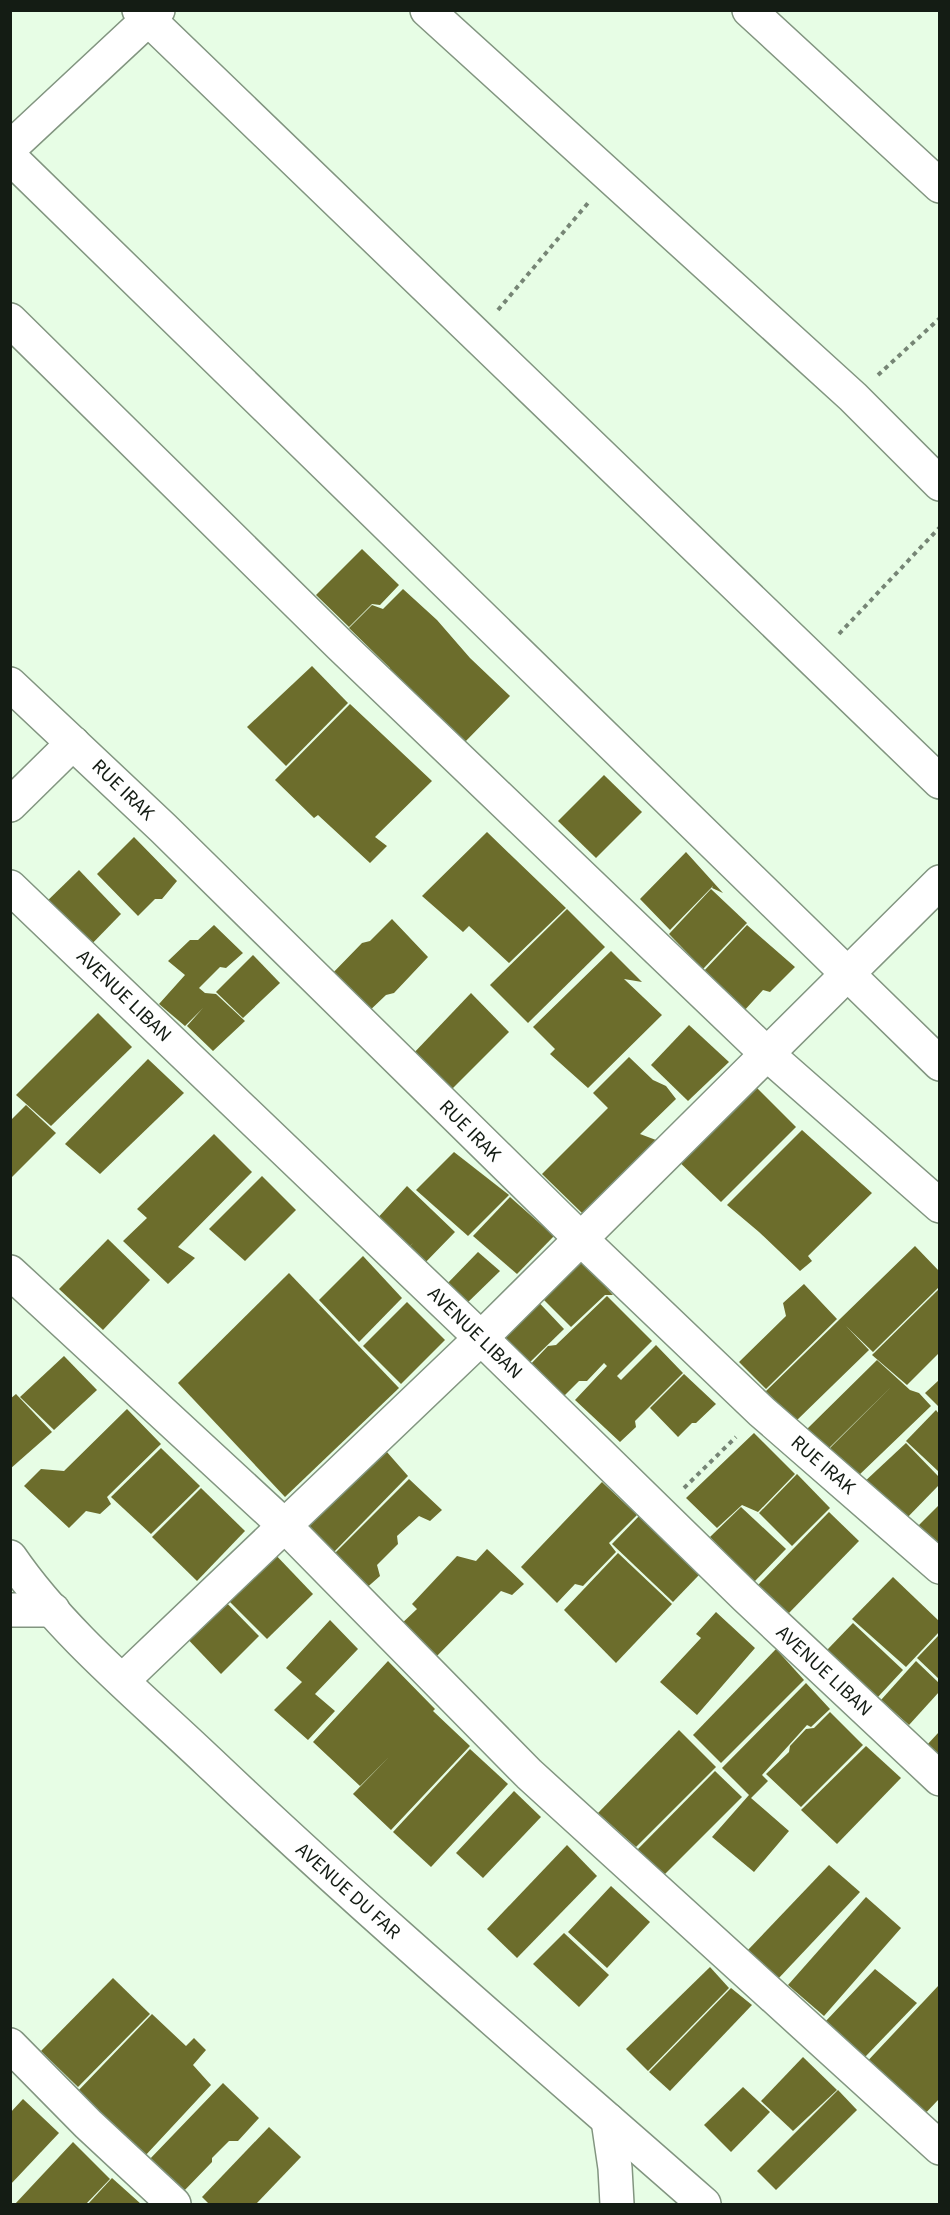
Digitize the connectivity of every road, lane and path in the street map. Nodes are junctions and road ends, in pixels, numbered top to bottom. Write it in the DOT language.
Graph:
graph roads {
  1 [pos="427,10"];
  2 [pos="750,10"];
  3 [pos="149,14"];
  4 [pos="10,148"];
  5 [pos="10,157"];
  6 [pos="610,176"];
  7 [pos="939,186"];
  8 [pos="939,318"];
  9 [pos="10,320"];
  10 [pos="476,336"];
  11 [pos="853,398"];
  12 [pos="939,484"];
  13 [pos="939,527"];
  14 [pos="813,661"];
  15 [pos="10,684"];
  16 [pos="73,743"];
  17 [pos="939,782"];
  18 [pos="10,805"];
  19 [pos="939,882"];
  20 [pos="10,887"];
  21 [pos="846,974"];
  22 [pos="767,1054"];
  23 [pos="939,1065"];
  24 [pos="939,1206"];
  25 [pos="581,1239"];
  26 [pos="10,1272"];
  27 [pos="481,1338"];
  28 [pos="762,1412"];
  29 [pos="660,1512"];
  30 [pos="285,1526"];
  31 [pos="10,1557"];
  32 [pos="939,1567"];
  33 [pos="10,1610"];
  34 [pos="53,1610"];
  35 [pos="123,1680"];
  36 [pos="939,1779"];
  37 [pos="10,2045"];
  38 [pos="608,2120"];
  39 [pos="939,2148"];
  40 [pos="174,2205"];
  41 [pos="617,2205"];
  42 [pos="704,2205"];
  1 -- 6 [label="street"];
  2 -- 7 [label="street"];
  3 -- 4 [label="street"];
  3 -- 10 [label="street"];
  5 -- 21 [label="street"];
  6 -- 10 [label="path"];
  6 -- 11 [label="street"];
  8 -- 11 [label="path"];
  9 -- 22 [label="street"];
  10 -- 14 [label="street"];
  11 -- 12 [label="street"];
  13 -- 14 [label="path"];
  14 -- 17 [label="street"];
  15 -- 16 [label="street, RUE IRAK"];
  16 -- 18 [label="street"];
  16 -- 25 [label="street, RUE IRAK"];
  19 -- 21 [label="street"];
  20 -- 27 [label="street, AVENUE LIBAN"];
  21 -- 22 [label="street"];
  21 -- 23 [label="street"];
  22 -- 24 [label="street"];
  22 -- 25 [label="street"];
  25 -- 27 [label="street"];
  25 -- 28 [label="street, RUE IRAK"];
  26 -- 30 [label="street"];
  27 -- 29 [label="street, AVENUE LIBAN"];
  27 -- 30 [label="street"];
  28 -- 29 [label="path"];
  28 -- 32 [label="street, RUE IRAK"];
  29 -- 36 [label="street, AVENUE LIBAN"];
  30 -- 35 [label="street"];
  30 -- 39 [label="street"];
  31 -- 34 [label="street, AVENUE DU FAR"];
  33 -- 34 [label="street"];
  34 -- 35 [label="street, AVENUE DU FAR"];
  35 -- 38 [label="street, AVENUE DU FAR"];
  37 -- 40 [label="street"];
  38 -- 41 [label="street"];
  38 -- 42 [label="street, AVENUE DU FAR"];
}
